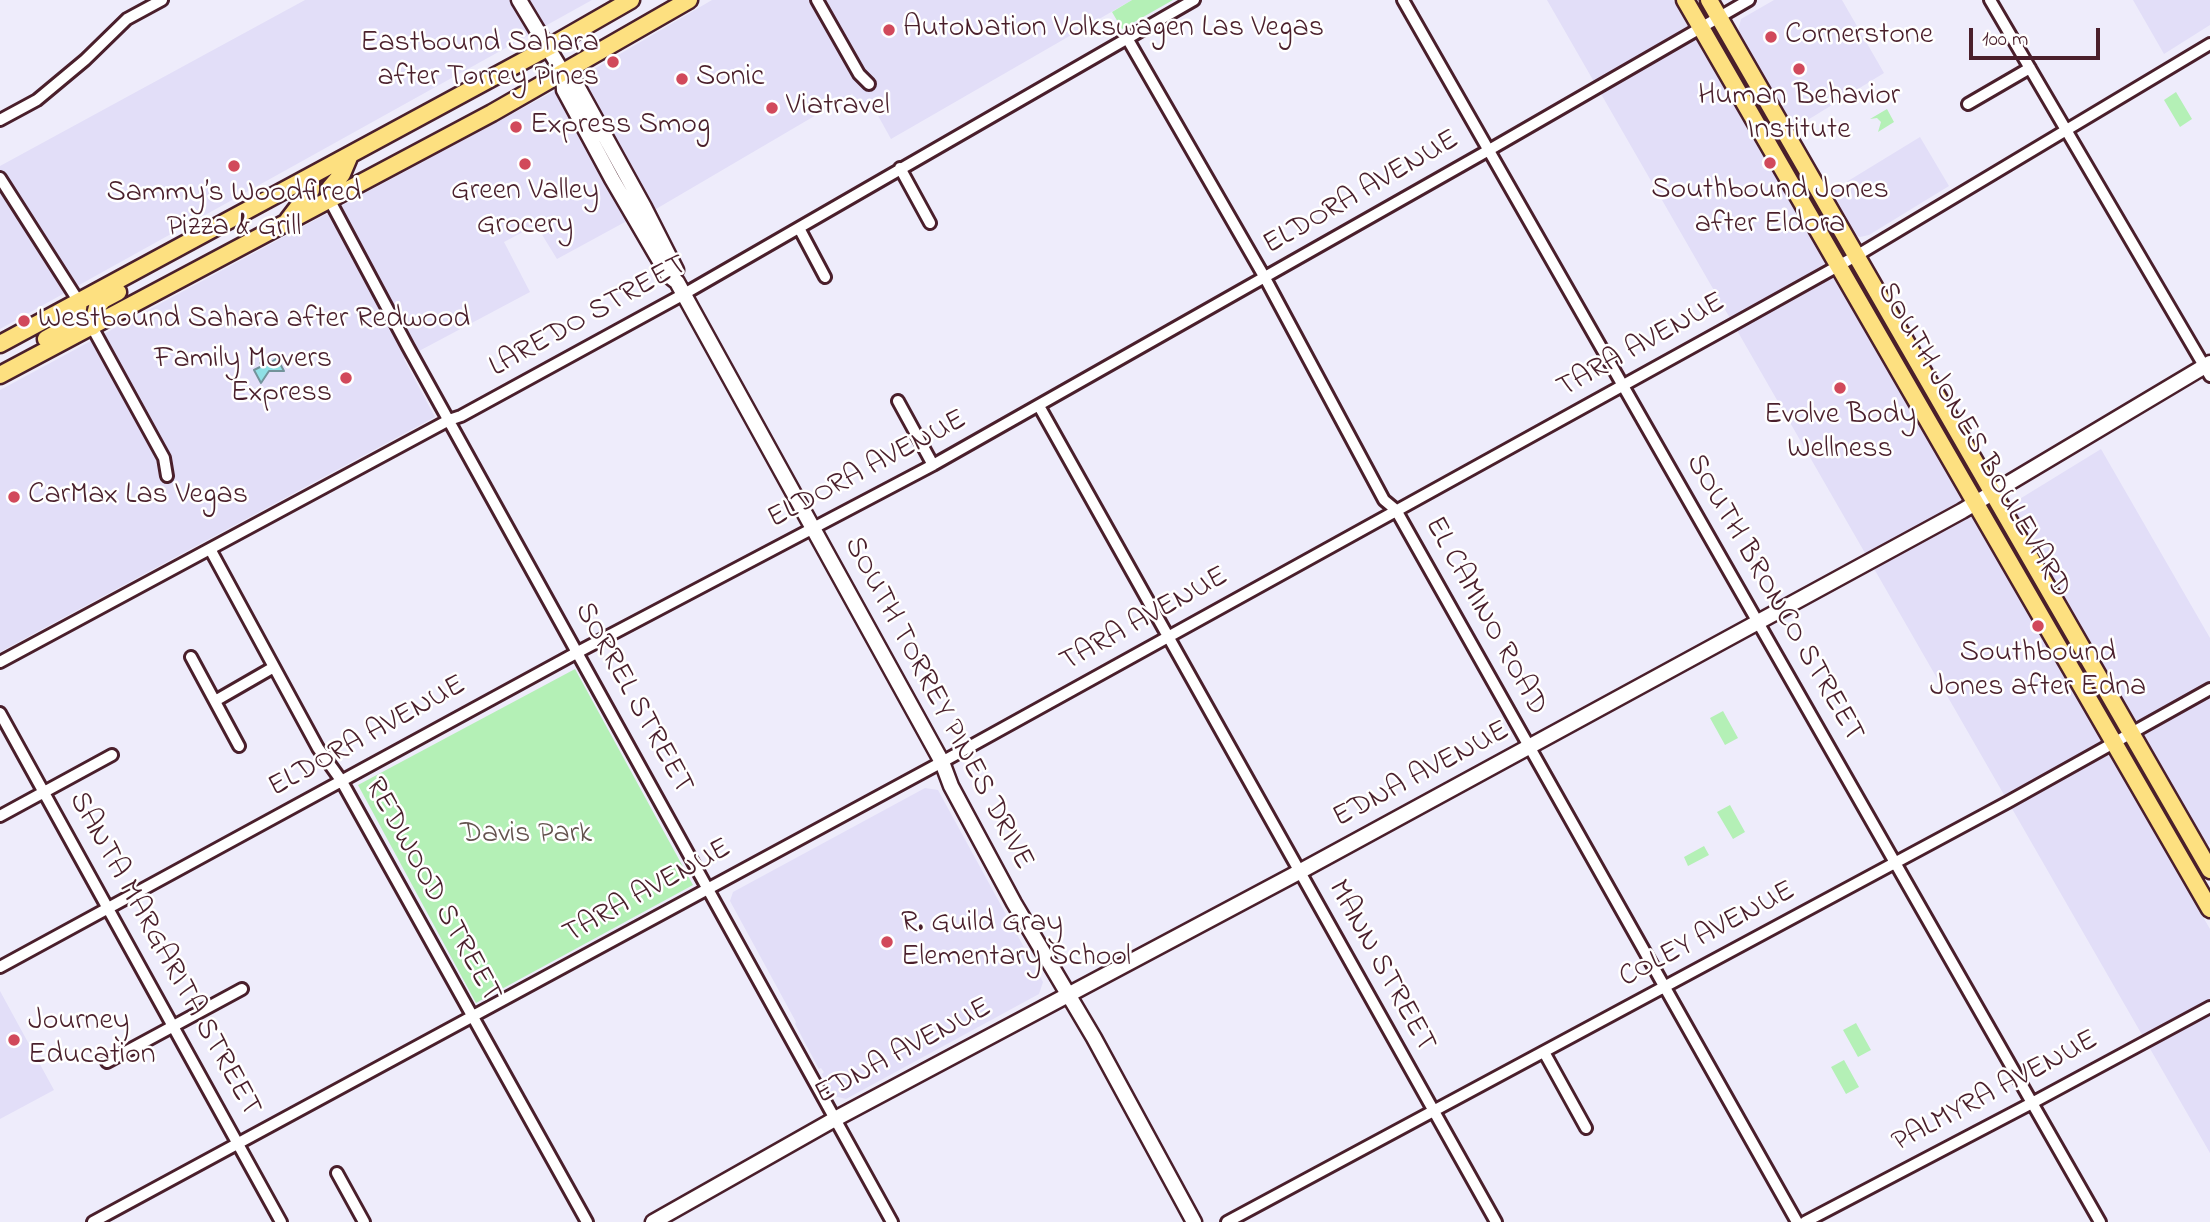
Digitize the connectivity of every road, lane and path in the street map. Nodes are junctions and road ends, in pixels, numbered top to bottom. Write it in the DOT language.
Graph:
graph roads {
  1 [pos="162,0"];
  2 [pos="519,0"];
  3 [pos="631,0"];
  4 [pos="689,0"];
  5 [pos="817,0"];
  6 [pos="1194,0"];
  7 [pos="1403,0"];
  8 [pos="1685,0"];
  9 [pos="1709,0"];
  10 [pos="1749,0"];
  11 [pos="1990,0"];
  12 [pos="1718,18"];
  13 [pos="1701,27"];
  14 [pos="1127,38"];
  15 [pos="2210,44"];
  16 [pos="549,47"];
  17 [pos="2030,68"];
  18 [pos="563,73"];
  19 [pos="869,84"];
  20 [pos="1968,104"];
  21 [pos="0,120"];
  22 [pos="2066,130"];
  23 [pos="1489,150"];
  24 [pos="350,155"];
  25 [pos="900,168"];
  26 [pos="0,177"];
  27 [pos="311,177"];
  28 [pos="329,200"];
  29 [pos="286,222"];
  30 [pos="930,223"];
  31 [pos="799,228"];
  32 [pos="1856,256"];
  33 [pos="160,258"];
  34 [pos="1839,265"];
  35 [pos="825,277"];
  36 [pos="1265,278"];
  37 [pos="680,288"];
  38 [pos="79,302"];
  39 [pos="92,327"];
  40 [pos="0,344"];
  41 [pos="2208,369"];
  42 [pos="0,373"];
  43 [pos="1623,385"];
  44 [pos="898,401"];
  45 [pos="1039,406"];
  46 [pos="449,420"];
  47 [pos="933,465"];
  48 [pos="167,476"];
  49 [pos="1992,494"];
  50 [pos="1976,503"];
  51 [pos="1396,510"];
  52 [pos="813,528"];
  53 [pos="210,549"];
  54 [pos="1759,622"];
  55 [pos="1168,636"];
  56 [pos="578,652"];
  57 [pos="191,657"];
  58 [pos="0,662"];
  59 [pos="274,667"];
  60 [pos="2210,689"];
  61 [pos="215,701"];
  62 [pos="0,713"];
  63 [pos="2131,735"];
  64 [pos="2115,744"];
  65 [pos="239,746"];
  66 [pos="1530,747"];
  67 [pos="112,755"];
  68 [pos="942,762"];
  69 [pos="341,780"];
  70 [pos="44,792"];
  71 [pos="0,816"];
  72 [pos="1895,863"];
  73 [pos="2210,870"];
  74 [pos="1299,872"];
  75 [pos="708,888"];
  76 [pos="109,909"];
  77 [pos="2210,909"];
  78 [pos="0,967"];
  79 [pos="1665,986"];
  80 [pos="242,989"];
  81 [pos="1069,996"];
  82 [pos="2210,1007"];
  83 [pos="473,1017"];
  84 [pos="174,1026"];
  85 [pos="1544,1052"];
  86 [pos="107,1062"];
  87 [pos="2032,1103"];
  88 [pos="1432,1112"];
  89 [pos="835,1119"];
  90 [pos="1586,1128"];
  91 [pos="239,1144"];
  92 [pos="337,1173"];
  93 [pos="93,1222"];
  94 [pos="281,1222"];
  95 [pos="364,1222"];
  96 [pos="587,1222"];
  97 [pos="653,1222"];
  98 [pos="892,1222"];
  99 [pos="1194,1222"];
  100 [pos="1227,1222"];
  101 [pos="1496,1222"];
  102 [pos="1797,1222"];
  103 [pos="1805,1222"];
  104 [pos="2100,1222"];
  1 -- 21 [label="street"];
  2 -- 16 [label="street, SOUTH TORREY PINES DRIVE"];
  3 -- 16 [label="main road"];
  4 -- 18 [label="main road"];
  5 -- 19 [label="street"];
  6 -- 14 [label="street, LAREDO STREET"];
  7 -- 23 [label="street, SOUTH BRONCO STREET"];
  8 -- 13 [label="main road, SOUTH JONES BOULEVARD"];
  9 -- 12 [label="main road, SOUTH JONES BOULEVARD"];
  10 -- 12 [label="street, ELDORA AVENUE"];
  11 -- 17 [label="street"];
  12 -- 13 [label="street, ELDORA AVENUE"];
  12 -- 32 [label="main road, SOUTH JONES BOULEVARD"];
  13 -- 23 [label="street, ELDORA AVENUE"];
  13 -- 34 [label="main road, SOUTH JONES BOULEVARD"];
  14 -- 25 [label="street, LAREDO STREET"];
  14 -- 36 [label="street, EL CAMINO ROAD"];
  15 -- 22 [label="street, TARA AVENUE"];
  16 -- 18 [label="street, SOUTH TORREY PINES DRIVE"];
  16 -- 24 [label="main road"];
  17 -- 20 [label="street"];
  17 -- 22 [label="street"];
  18 -- 28 [label="main road"];
  18 -- 37 [label="street, SOUTH TORREY PINES DRIVE"];
  22 -- 32 [label="street, TARA AVENUE"];
  22 -- 41 [label="street"];
  23 -- 36 [label="street, ELDORA AVENUE"];
  23 -- 43 [label="street, SOUTH BRONCO STREET"];
  24 -- 27 [label="main road"];
  24 -- 28 [label="main road"];
  25 -- 30 [label="street"];
  25 -- 31 [label="street, LAREDO STREET"];
  26 -- 38 [label="street"];
  27 -- 29 [label="main road"];
  27 -- 33 [label="main road"];
  28 -- 29 [label="main road"];
  28 -- 46 [label="street, SORREL STREET"];
  29 -- 39 [label="main road"];
  31 -- 35 [label="street"];
  31 -- 37 [label="street, LAREDO STREET"];
  32 -- 34 [label="street, TARA AVENUE"];
  32 -- 49 [label="main road, SOUTH JONES BOULEVARD"];
  33 -- 38 [label="main road"];
  33 -- 39 [label="main road"];
  34 -- 43 [label="street, TARA AVENUE"];
  34 -- 50 [label="main road, SOUTH JONES BOULEVARD"];
  36 -- 45 [label="street, ELDORA AVENUE"];
  36 -- 51 [label="street, EL CAMINO ROAD"];
  37 -- 46 [label="street, LAREDO STREET"];
  37 -- 52 [label="street, SOUTH TORREY PINES DRIVE"];
  38 -- 40 [label="main road"];
  38 -- 42 [label="main road"];
  39 -- 42 [label="main road"];
  39 -- 48 [label="street"];
  41 -- 49 [label="street, EDNA AVENUE"];
  43 -- 51 [label="street, TARA AVENUE"];
  43 -- 54 [label="street, SOUTH BRONCO STREET"];
  44 -- 47 [label="street"];
  45 -- 47 [label="street, ELDORA AVENUE"];
  45 -- 55 [label="street, MANN STREET"];
  46 -- 53 [label="street, LAREDO STREET"];
  46 -- 56 [label="street, SORREL STREET"];
  47 -- 52 [label="street, ELDORA AVENUE"];
  49 -- 50 [label="street, EDNA AVENUE"];
  49 -- 63 [label="main road, SOUTH JONES BOULEVARD"];
  50 -- 54 [label="street, EDNA AVENUE"];
  50 -- 64 [label="main road, SOUTH JONES BOULEVARD"];
  51 -- 55 [label="street, TARA AVENUE"];
  51 -- 66 [label="street, EL CAMINO ROAD"];
  52 -- 56 [label="street, ELDORA AVENUE"];
  52 -- 68 [label="street, SOUTH TORREY PINES DRIVE"];
  53 -- 58 [label="street, LAREDO STREET"];
  53 -- 59 [label="street, REDWOOD STREET"];
  54 -- 66 [label="street, EDNA AVENUE"];
  54 -- 72 [label="street, SOUTH BRONCO STREET"];
  55 -- 68 [label="street, TARA AVENUE"];
  55 -- 74 [label="street, MANN STREET"];
  56 -- 69 [label="street, ELDORA AVENUE"];
  56 -- 75 [label="street, SORREL STREET"];
  57 -- 61 [label="street"];
  59 -- 61 [label="street"];
  59 -- 69 [label="street, REDWOOD STREET"];
  60 -- 63 [label="street, COLEY AVENUE"];
  61 -- 65 [label="street"];
  62 -- 70 [label="street, SANTA MARGARITA STREET"];
  63 -- 64 [label="street, COLEY AVENUE"];
  63 -- 73 [label="main road, SOUTH JONES BOULEVARD"];
  64 -- 72 [label="street, COLEY AVENUE"];
  64 -- 77 [label="main road, SOUTH JONES BOULEVARD"];
  66 -- 74 [label="street, EDNA AVENUE"];
  66 -- 79 [label="street, EL CAMINO ROAD"];
  67 -- 70 [label="street"];
  68 -- 75 [label="street, TARA AVENUE"];
  68 -- 81 [label="street, SOUTH TORREY PINES DRIVE"];
  69 -- 76 [label="street, ELDORA AVENUE"];
  69 -- 83 [label="street, REDWOOD STREET"];
  70 -- 71 [label="street"];
  70 -- 76 [label="street, SANTA MARGARITA STREET"];
  72 -- 79 [label="street, COLEY AVENUE"];
  72 -- 87 [label="street, SOUTH BRONCO STREET"];
  74 -- 81 [label="street, EDNA AVENUE"];
  74 -- 88 [label="street, MANN STREET"];
  75 -- 83 [label="street, TARA AVENUE"];
  75 -- 89 [label="street, SORREL STREET"];
  76 -- 78 [label="street, ELDORA AVENUE"];
  76 -- 84 [label="street, SANTA MARGARITA STREET"];
  79 -- 85 [label="street, COLEY AVENUE"];
  79 -- 102 [label="street, EL CAMINO ROAD"];
  80 -- 84 [label="street"];
  81 -- 89 [label="street, EDNA AVENUE"];
  81 -- 99 [label="street, SOUTH TORREY PINES DRIVE"];
  82 -- 87 [label="street, PALMYRA AVENUE"];
  83 -- 91 [label="street, TARA AVENUE"];
  83 -- 96 [label="street, REDWOOD STREET"];
  84 -- 86 [label="street"];
  84 -- 91 [label="street, SANTA MARGARITA STREET"];
  85 -- 88 [label="street, COLEY AVENUE"];
  85 -- 90 [label="street"];
  87 -- 103 [label="street, PALMYRA AVENUE"];
  87 -- 104 [label="street, SOUTH BRONCO STREET"];
  88 -- 100 [label="street, COLEY AVENUE"];
  88 -- 101 [label="street, MANN STREET"];
  89 -- 97 [label="street, EDNA AVENUE"];
  89 -- 98 [label="street, SORREL STREET"];
  91 -- 93 [label="street, TARA AVENUE"];
  91 -- 94 [label="street, SANTA MARGARITA STREET"];
  92 -- 95 [label="street"];
}
